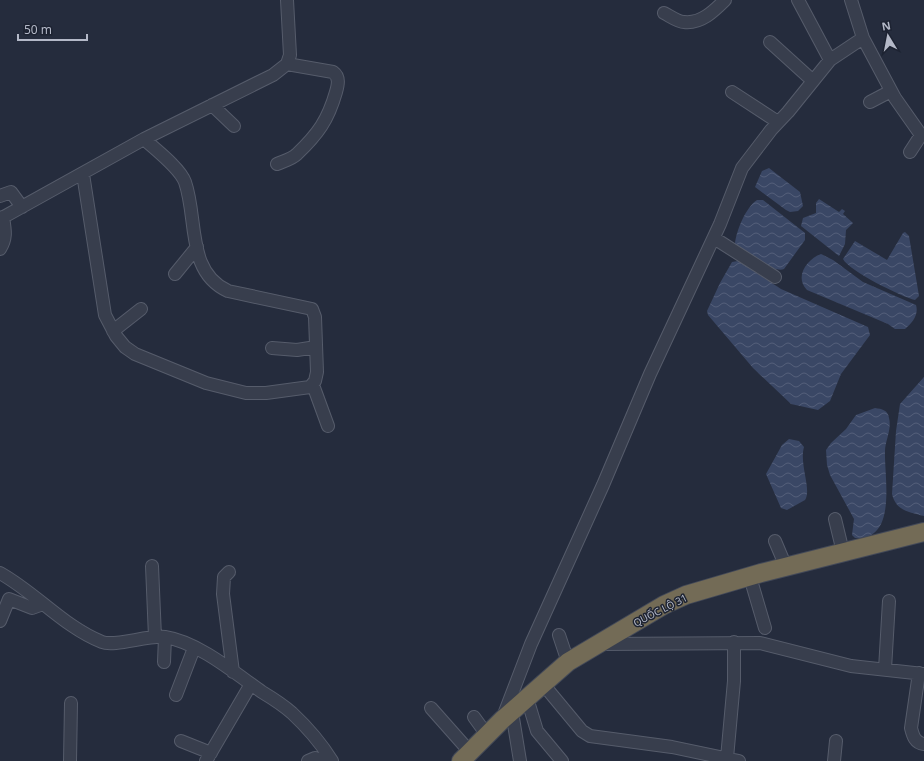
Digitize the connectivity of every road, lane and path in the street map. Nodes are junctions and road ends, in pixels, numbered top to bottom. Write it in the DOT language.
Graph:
graph roads {
  1 [pos="287,0"];
  2 [pos="724,0"];
  3 [pos="798,0"];
  4 [pos="851,0"];
  5 [pos="664,13"];
  6 [pos="863,38"];
  7 [pos="770,42"];
  8 [pos="830,60"];
  9 [pos="286,64"];
  10 [pos="813,81"];
  11 [pos="891,91"];
  12 [pos="732,92"];
  13 [pos="870,102"];
  14 [pos="212,105"];
  15 [pos="778,122"];
  16 [pos="234,126"];
  17 [pos="144,139"];
  18 [pos="910,152"];
  19 [pos="277,164"];
  20 [pos="83,174"];
  21 [pos="0,196"];
  22 [pos="22,208"];
  23 [pos="2,218"];
  24 [pos="714,238"];
  25 [pos="197,246"];
  26 [pos="0,249"];
  27 [pos="175,274"];
  28 [pos="775,277"];
  29 [pos="141,309"];
  30 [pos="113,331"];
  31 [pos="316,347"];
  32 [pos="272,348"];
  33 [pos="312,385"];
  34 [pos="328,426"];
  35 [pos="835,519"];
  36 [pos="924,532"];
  37 [pos="775,541"];
  38 [pos="843,552"];
  39 [pos="152,566"];
  40 [pos="786,567"];
  41 [pos="229,572"];
  42 [pos="0,573"];
  43 [pos="750,577"];
  44 [pos="890,601"];
  45 [pos="43,604"];
  46 [pos="0,621"];
  47 [pos="765,628"];
  48 [pos="559,635"];
  49 [pos="160,637"];
  50 [pos="734,642"];
  51 [pos="599,644"];
  52 [pos="194,648"];
  53 [pos="164,662"];
  54 [pos="568,662"];
  55 [pos="885,669"];
  56 [pos="233,672"];
  57 [pos="921,673"];
  58 [pos="251,684"];
  59 [pos="543,684"];
  60 [pos="176,695"];
  61 [pos="527,698"];
  62 [pos="71,702"];
  63 [pos="431,708"];
  64 [pos="507,716"];
  65 [pos="474,717"];
  66 [pos="487,735"];
  67 [pos="181,741"];
  68 [pos="836,741"];
  69 [pos="924,744"];
  70 [pos="208,757"];
  71 [pos="465,757"];
  72 [pos="727,758"];
  73 [pos="70,761"];
  74 [pos="308,761"];
  75 [pos="324,761"];
  76 [pos="332,761"];
  77 [pos="520,761"];
  78 [pos="562,761"];
  79 [pos="739,761"];
  80 [pos="834,761"];
  1 -- 9 [label="street"];
  2 -- 5 [label="street"];
  3 -- 8 [label="street"];
  4 -- 6 [label="street"];
  6 -- 8 [label="street"];
  6 -- 11 [label="street"];
  7 -- 10 [label="street"];
  8 -- 10 [label="street"];
  9 -- 14 [label="street"];
  9 -- 19 [label="street"];
  10 -- 15 [label="street"];
  11 -- 13 [label="street"];
  11 -- 18 [label="street"];
  12 -- 15 [label="street"];
  14 -- 16 [label="street"];
  14 -- 17 [label="street"];
  15 -- 24 [label="street"];
  17 -- 20 [label="street"];
  17 -- 25 [label="street"];
  20 -- 22 [label="street"];
  20 -- 30 [label="street"];
  21 -- 22 [label="street"];
  22 -- 23 [label="street"];
  23 -- 26 [label="street"];
  24 -- 28 [label="street"];
  24 -- 64 [label="street"];
  25 -- 27 [label="street"];
  25 -- 31 [label="street"];
  29 -- 30 [label="street"];
  30 -- 33 [label="street"];
  31 -- 32 [label="street"];
  31 -- 33 [label="street"];
  33 -- 34 [label="street"];
  35 -- 38 [label="street"];
  36 -- 38 [label="highway, QUỐC LỘ 31"];
  37 -- 40 [label="street"];
  38 -- 40 [label="highway, QUỐC LỘ 31"];
  39 -- 49 [label="street"];
  40 -- 43 [label="highway, QUỐC LỘ 31"];
  41 -- 56 [label="street"];
  42 -- 45 [label="street"];
  43 -- 47 [label="street"];
  43 -- 51 [label="highway, QUỐC LỘ 31"];
  44 -- 55 [label="street"];
  45 -- 46 [label="street"];
  45 -- 49 [label="street"];
  48 -- 54 [label="street"];
  49 -- 52 [label="street"];
  49 -- 53 [label="street"];
  50 -- 51 [label="street"];
  50 -- 55 [label="street"];
  50 -- 72 [label="street"];
  51 -- 54 [label="highway, QUỐC LỘ 31"];
  52 -- 56 [label="street"];
  52 -- 60 [label="street"];
  54 -- 59 [label="highway, QUỐC LỘ 31"];
  55 -- 57 [label="street"];
  56 -- 58 [label="street"];
  57 -- 69 [label="street"];
  58 -- 70 [label="street"];
  58 -- 76 [label="street"];
  59 -- 61 [label="highway, QUỐC LỘ 31"];
  59 -- 72 [label="street"];
  61 -- 64 [label="highway, QUỐC LỘ 31"];
  61 -- 78 [label="street"];
  62 -- 73 [label="street"];
  63 -- 71 [label="street"];
  64 -- 66 [label="highway, QUỐC LỘ 31"];
  64 -- 77 [label="street"];
  65 -- 66 [label="street"];
  66 -- 71 [label="highway, QUỐC LỘ 31"];
  67 -- 70 [label="street"];
  68 -- 80 [label="street"];
  72 -- 79 [label="street"];
  74 -- 75 [label="street"];
}
